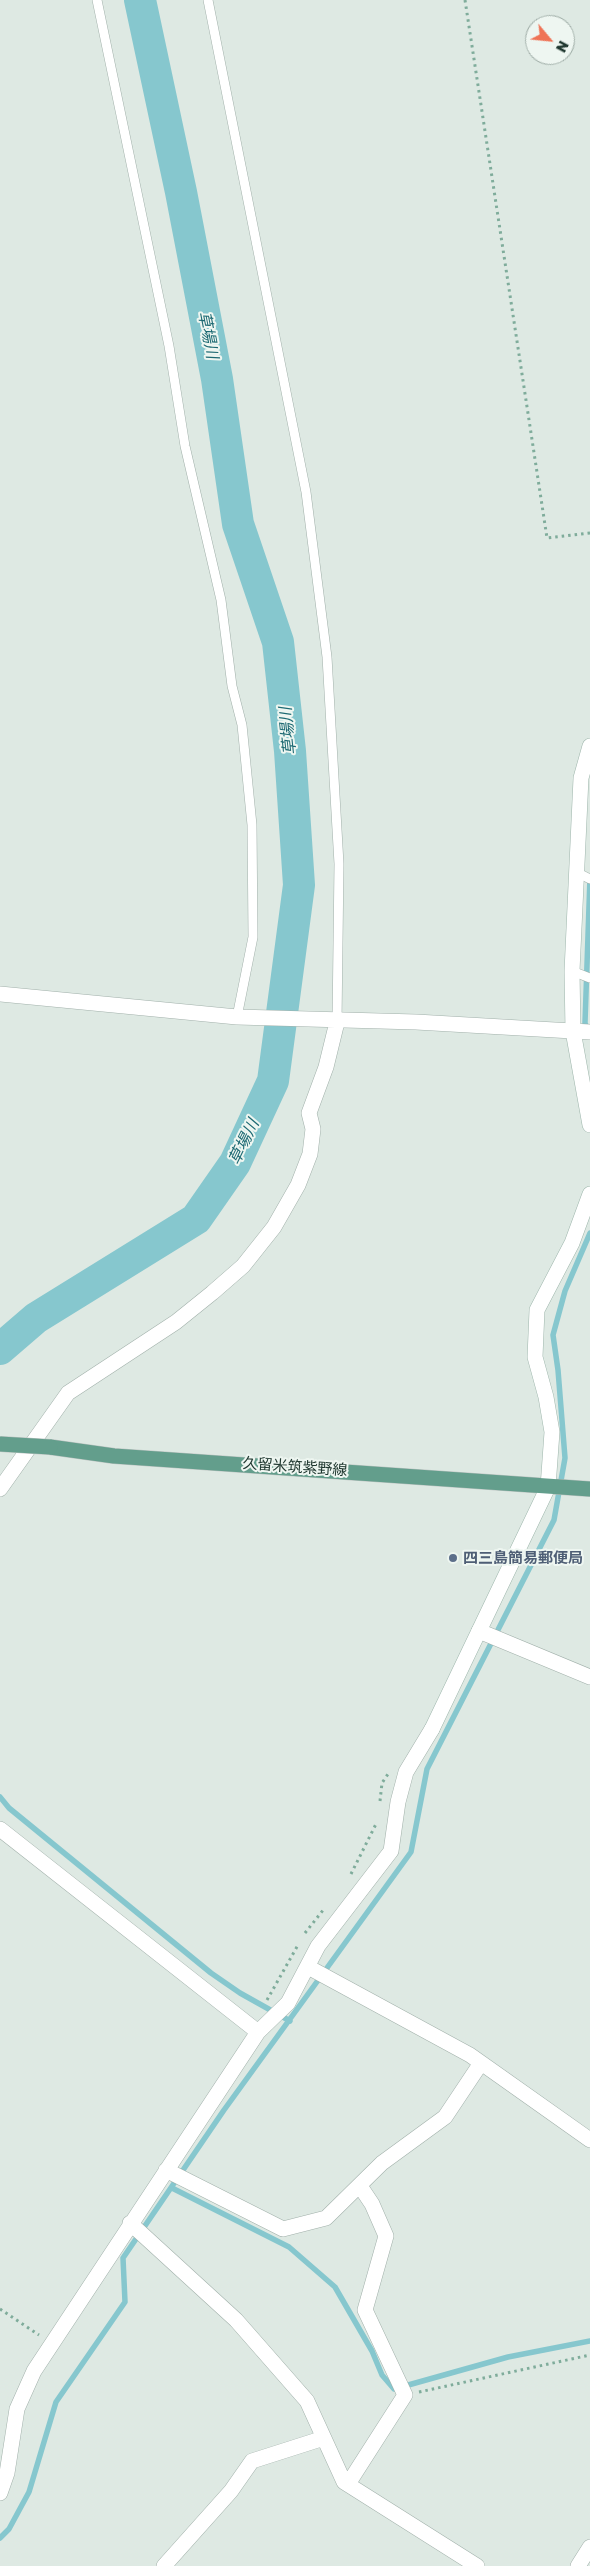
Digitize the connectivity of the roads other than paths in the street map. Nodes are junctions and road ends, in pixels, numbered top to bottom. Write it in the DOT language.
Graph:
graph roads {
  1 [pos="97,0"];
  2 [pos="208,0"];
  3 [pos="590,746"];
  4 [pos="576,872"];
  5 [pos="590,878"];
  6 [pos="572,971"];
  7 [pos="590,978"];
  8 [pos="0,994"];
  9 [pos="240,1018"];
  10 [pos="332,1021"];
  11 [pos="573,1031"];
  12 [pos="590,1032"];
  13 [pos="590,1124"];
  14 [pos="590,1194"];
  15 [pos="0,1444"];
  16 [pos="548,1487"];
  17 [pos="0,1488"];
  18 [pos="590,1489"];
  19 [pos="479,1632"];
  20 [pos="590,1677"];
  21 [pos="0,1830"];
  22 [pos="308,1967"];
  23 [pos="258,2032"];
  24 [pos="481,2063"];
  25 [pos="590,2140"];
  26 [pos="166,2170"];
  27 [pos="360,2186"];
  28 [pos="130,2222"];
  29 [pos="324,2438"];
  30 [pos="348,2484"];
  31 [pos="0,2493"];
  32 [pos="590,2547"];
  33 [pos="164,2566"];
  34 [pos="476,2566"];
  35 [pos="578,2566"];
  1 -- 9 [label="lane"];
  2 -- 10 [label="lane"];
  3 -- 4 [label="street"];
  4 -- 5 [label="lane"];
  4 -- 6 [label="street"];
  6 -- 7 [label="lane"];
  6 -- 11 [label="street"];
  8 -- 9 [label="street"];
  9 -- 10 [label="street"];
  10 -- 11 [label="street"];
  10 -- 17 [label="street"];
  11 -- 12 [label="street"];
  11 -- 13 [label="street"];
  14 -- 16 [label="street"];
  15 -- 16 [label="main road, 久留米筑紫野線, bridge"];
  16 -- 18 [label="main road, 久留米筑紫野線"];
  16 -- 19 [label="street"];
  19 -- 20 [label="street"];
  19 -- 22 [label="street"];
  21 -- 23 [label="street"];
  22 -- 23 [label="street"];
  22 -- 24 [label="street"];
  23 -- 26 [label="street"];
  24 -- 25 [label="street"];
  24 -- 27 [label="street"];
  26 -- 27 [label="street"];
  26 -- 28 [label="street"];
  27 -- 30 [label="street"];
  28 -- 29 [label="street"];
  28 -- 31 [label="street"];
  29 -- 30 [label="street"];
  29 -- 33 [label="street"];
  30 -- 34 [label="street"];
  32 -- 35 [label="street"];
}
